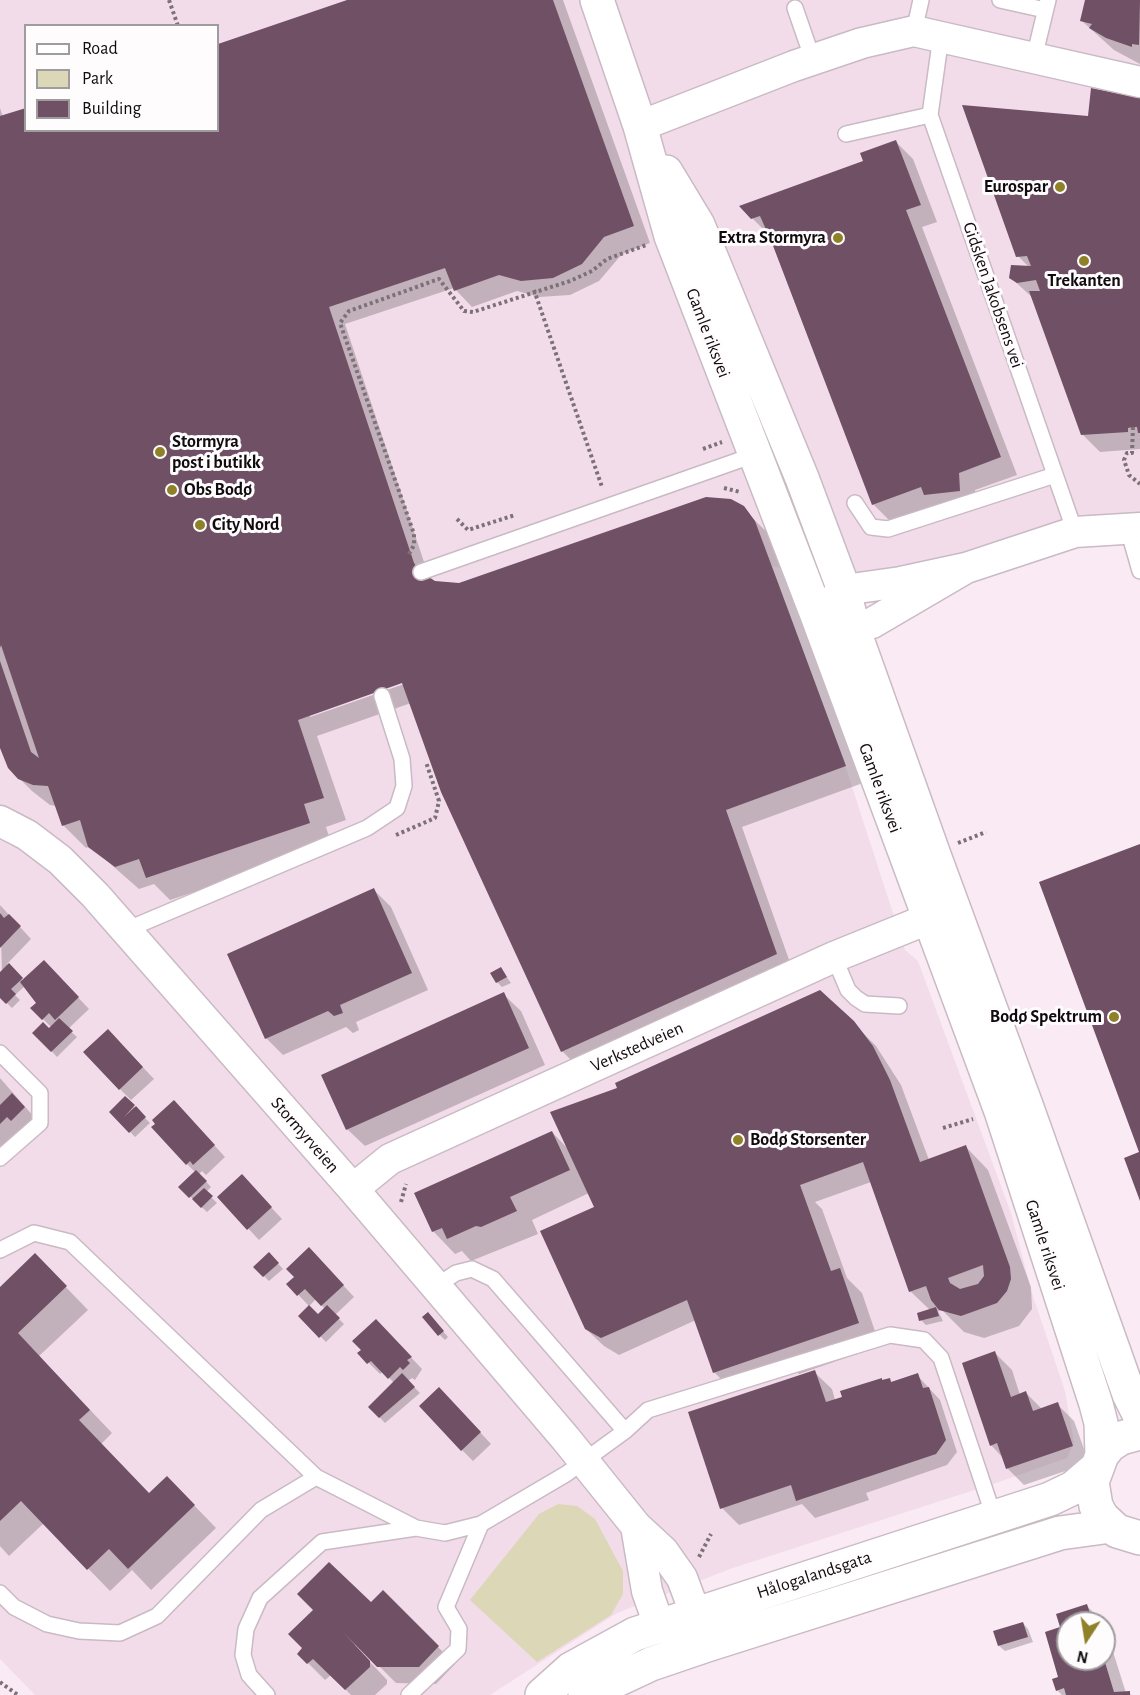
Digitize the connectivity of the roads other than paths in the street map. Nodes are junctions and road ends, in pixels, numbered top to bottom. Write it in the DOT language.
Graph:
graph roads {
  1 [pos="597,0"];
  2 [pos="921,0"];
  3 [pos="1000,0"];
  4 [pos="1046,5"];
  5 [pos="795,8"];
  6 [pos="928,33"];
  7 [pos="1035,58"];
  8 [pos="813,60"];
  9 [pos="1140,82"];
  10 [pos="930,115"];
  11 [pos="640,126"];
  12 [pos="846,134"];
  13 [pos="754,455"];
  14 [pos="1055,476"];
  15 [pos="855,502"];
  16 [pos="1134,528"];
  17 [pos="1075,532"];
  18 [pos="966,568"];
  19 [pos="1140,571"];
  20 [pos="421,572"];
  21 [pos="844,590"];
  22 [pos="817,615"];
  23 [pos="853,628"];
  24 [pos="382,696"];
  25 [pos="3,821"];
  26 [pos="928,919"];
  27 [pos="126,930"];
  28 [pos="834,957"];
  29 [pos="899,1006"];
  30 [pos="0,1053"];
  31 [pos="0,1158"];
  32 [pos="352,1189"];
  33 [pos="0,1250"];
  34 [pos="436,1286"];
  35 [pos="1140,1416"];
  36 [pos="625,1431"];
  37 [pos="1140,1433"];
  38 [pos="583,1461"];
  39 [pos="1098,1463"];
  40 [pos="316,1477"];
  41 [pos="994,1517"];
  42 [pos="481,1524"];
  43 [pos="636,1526"];
  44 [pos="416,1528"];
  45 [pos="1129,1539"];
  46 [pos="0,1593"];
  47 [pos="696,1612"];
  48 [pos="659,1625"];
  49 [pos="707,1645"];
  50 [pos="267,1695"];
  51 [pos="409,1695"];
  52 [pos="542,1695"];
  53 [pos="585,1695"];
  1 -- 11 [label="street, Gamle riksvei"];
  2 -- 6 [label="lane, Gidsken Jakobsens vei"];
  3 -- 4 [label="lane"];
  4 -- 7 [label="lane"];
  5 -- 8 [label="lane"];
  6 -- 7 [label="street"];
  6 -- 8 [label="street"];
  6 -- 10 [label="lane, Gidsken Jakobsens vei"];
  7 -- 9 [label="street"];
  8 -- 11 [label="street"];
  10 -- 12 [label="lane"];
  10 -- 14 [label="lane, Gidsken Jakobsens vei"];
  11 -- 13 [label="street, Gamle riksvei"];
  11 -- 21 [label="street, Gamle riksvei"];
  13 -- 20 [label="lane"];
  13 -- 22 [label="street, Gamle riksvei"];
  14 -- 15 [label="lane"];
  14 -- 17 [label="lane, Gidsken Jakobsens vei"];
  16 -- 17 [label="street"];
  16 -- 19 [label="lane"];
  17 -- 18 [label="street"];
  18 -- 21 [label="street"];
  18 -- 23 [label="street"];
  21 -- 22 [label="street"];
  21 -- 23 [label="street, Gamle riksvei"];
  22 -- 23 [label="street"];
  22 -- 26 [label="street, Gamle riksvei"];
  23 -- 35 [label="street, Gamle riksvei"];
  24 -- 27 [label="lane"];
  25 -- 27 [label="street, Stormyrveien"];
  26 -- 28 [label="street, Verkstedveien"];
  26 -- 39 [label="street, Gamle riksvei"];
  27 -- 32 [label="street, Stormyrveien"];
  28 -- 29 [label="lane"];
  28 -- 32 [label="street, Verkstedveien"];
  30 -- 31 [label="lane"];
  32 -- 34 [label="street, Stormyrveien"];
  33 -- 40 [label="lane"];
  34 -- 36 [label="lane"];
  34 -- 38 [label="street, Stormyrveien"];
  36 -- 38 [label="lane"];
  36 -- 41 [label="lane"];
  37 -- 39 [label="street, Hålogalandsgata"];
  38 -- 42 [label="lane"];
  38 -- 43 [label="street, Stormyrveien"];
  39 -- 41 [label="street, Hålogalandsgata"];
  39 -- 45 [label="street, Hålogalandsgata"];
  40 -- 44 [label="lane"];
  40 -- 46 [label="lane"];
  41 -- 47 [label="street, Hålogalandsgata"];
  42 -- 44 [label="lane"];
  42 -- 51 [label="lane"];
  43 -- 47 [label="street, Stormyrveien"];
  43 -- 48 [label="street, Stormyrveien"];
  44 -- 50 [label="lane"];
  45 -- 49 [label="street, Hålogalandsgata"];
  47 -- 48 [label="street, Hålogalandsgata"];
  47 -- 49 [label="street, Stormyrveien"];
  48 -- 49 [label="street"];
  48 -- 52 [label="street, Hålogalandsgata"];
  49 -- 53 [label="street, Hålogalandsgata"];
}
